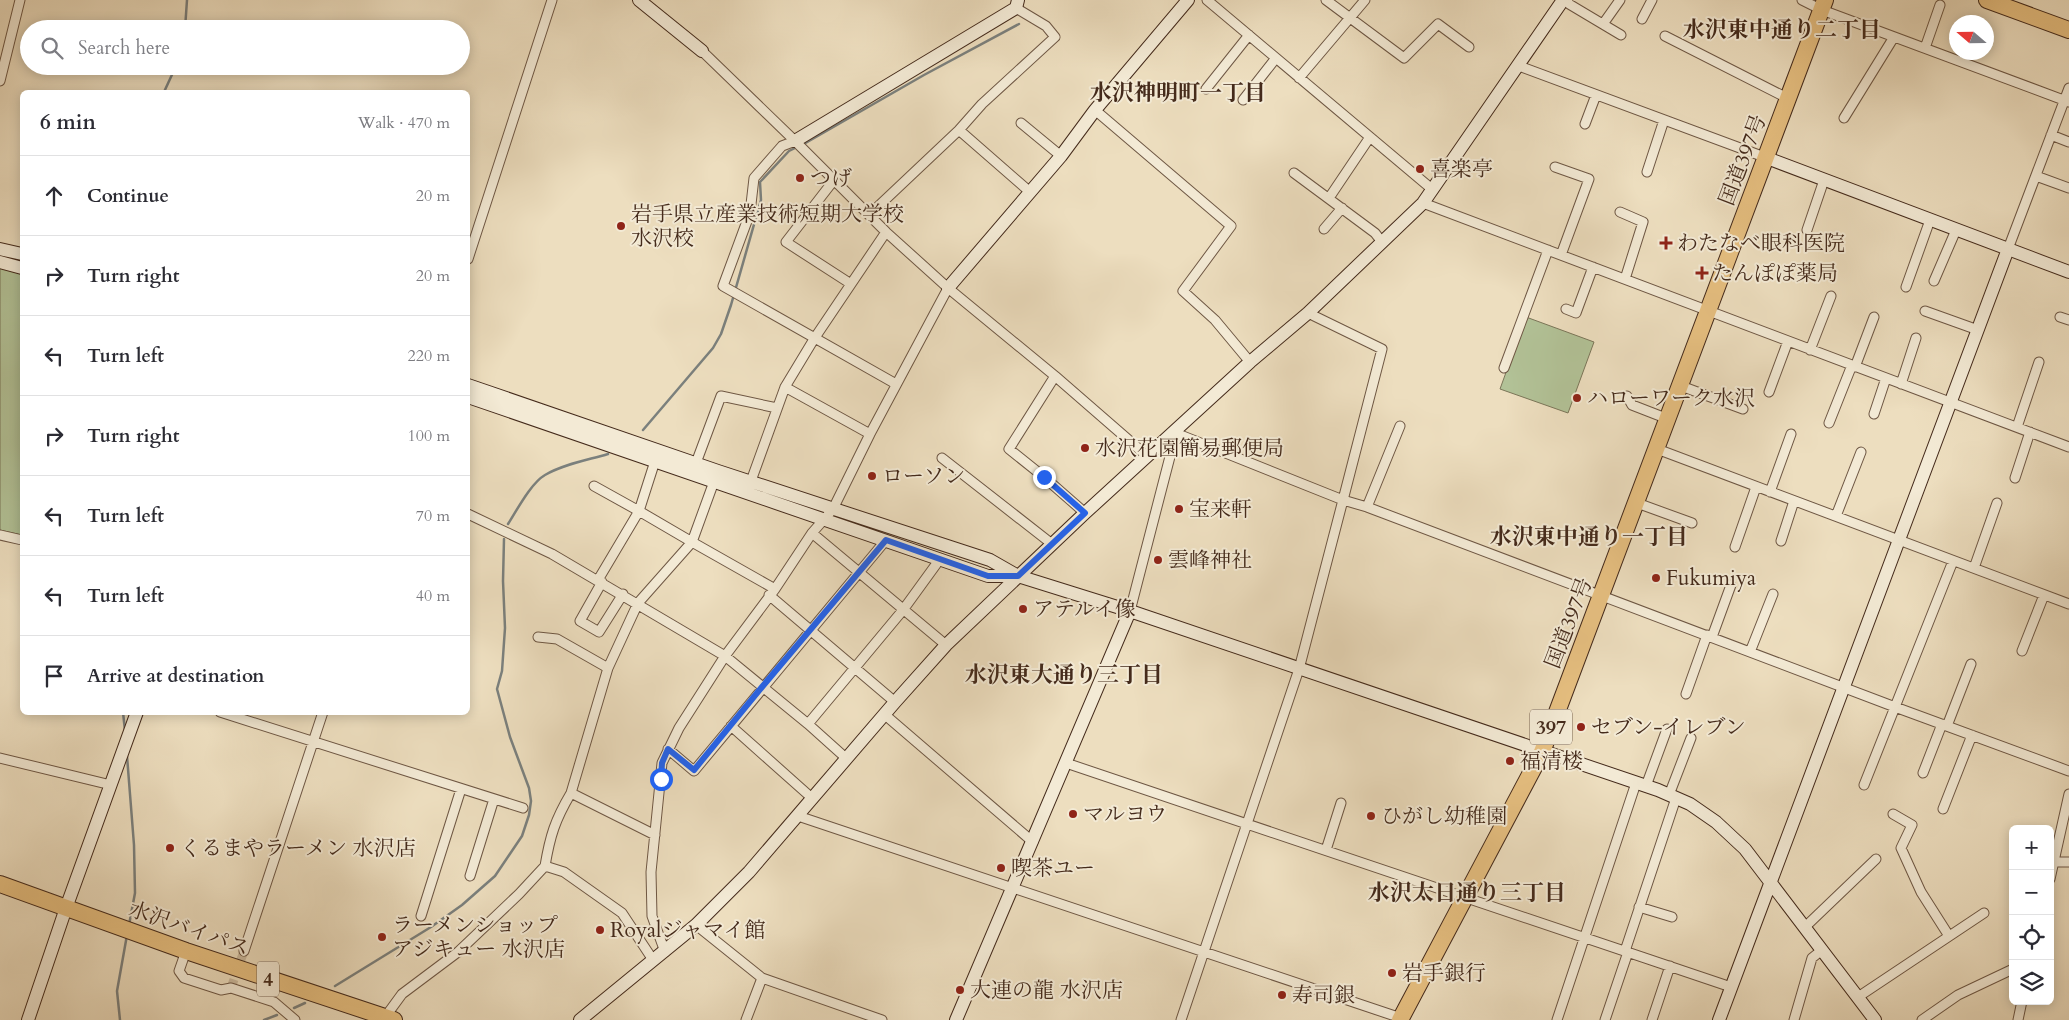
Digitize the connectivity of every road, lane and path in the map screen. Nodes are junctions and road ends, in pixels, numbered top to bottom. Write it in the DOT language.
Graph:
graph roads {
  1 [pos="20,0"];
  2 [pos="552,0"];
  3 [pos="639,0"];
  4 [pos="1188,0"];
  5 [pos="1207,0"];
  6 [pos="1326,0"];
  7 [pos="1365,0"];
  8 [pos="1565,0"];
  9 [pos="1620,0"];
  10 [pos="1652,0"];
  11 [pos="1802,0"];
  12 [pos="1987,0"];
  13 [pos="1017,4"];
  14 [pos="1824,5"];
  15 [pos="1940,5"];
  16 [pos="1349,18"];
  17 [pos="1642,18"];
  18 [pos="1603,24"];
  19 [pos="2069,30"];
  20 [pos="1621,35"];
  21 [pos="1249,36"];
  22 [pos="1665,36"];
  23 [pos="1894,37"];
  24 [pos="1469,47"];
  25 [pos="1925,48"];
  26 [pos="702,51"];
  27 [pos="1276,58"];
  28 [pos="1519,66"];
  29 [pos="1299,78"];
  30 [pos="0,81"];
  31 [pos="1206,88"];
  32 [pos="2069,88"];
  33 [pos="1596,95"];
  34 [pos="1789,99"];
  35 [pos="1243,100"];
  36 [pos="2067,102"];
  37 [pos="1095,110"];
  38 [pos="1844,118"];
  39 [pos="1664,120"];
  40 [pos="1021,122"];
  41 [pos="1586,124"];
  42 [pos="958,130"];
  43 [pos="2051,135"];
  44 [pos="1370,137"];
  45 [pos="795,141"];
  46 [pos="2069,142"];
  47 [pos="1061,156"];
  48 [pos="1767,158"];
  49 [pos="1555,167"];
  50 [pos="1294,172"];
  51 [pos="1647,172"];
  52 [pos="2036,176"];
  53 [pos="834,180"];
  54 [pos="1824,180"];
  55 [pos="2069,188"];
  56 [pos="1433,190"];
  57 [pos="1030,192"];
  58 [pos="1329,198"];
  59 [pos="1423,204"];
  60 [pos="1342,208"];
  61 [pos="1620,212"];
  62 [pos="869,215"];
  63 [pos="1930,220"];
  64 [pos="1324,228"];
  65 [pos="1806,230"];
  66 [pos="1956,230"];
  67 [pos="886,232"];
  68 [pos="1382,242"];
  69 [pos="0,249"];
  70 [pos="1548,250"];
  71 [pos="2008,250"];
  72 [pos="470,253"];
  73 [pos="20,254"];
  74 [pos="1561,255"];
  75 [pos="0,262"];
  76 [pos="20,267"];
  77 [pos="1593,267"];
  78 [pos="2069,272"];
  79 [pos="1625,280"];
  80 [pos="1934,281"];
  81 [pos="851,284"];
  82 [pos="1906,286"];
  83 [pos="948,288"];
  84 [pos="1831,296"];
  85 [pos="1566,309"];
  86 [pos="1925,311"];
  87 [pos="1709,312"];
  88 [pos="1308,313"];
  89 [pos="1874,316"];
  90 [pos="1978,330"];
  91 [pos="1916,338"];
  92 [pos="814,339"];
  93 [pos="1788,342"];
  94 [pos="1810,350"];
  95 [pos="1250,362"];
  96 [pos="2039,362"];
  97 [pos="1853,366"];
  98 [pos="1504,368"];
  99 [pos="1055,376"];
  100 [pos="1886,378"];
  101 [pos="896,384"];
  102 [pos="1901,384"];
  103 [pos="470,386"];
  104 [pos="1681,386"];
  105 [pos="785,387"];
  106 [pos="1769,392"];
  107 [pos="1627,396"];
  108 [pos="470,399"];
  109 [pos="1951,403"];
  110 [pos="777,408"];
  111 [pos="1743,409"];
  112 [pos="1874,414"];
  113 [pos="1668,419"];
  114 [pos="1829,423"];
  115 [pos="1400,426"];
  116 [pos="2017,427"];
  117 [pos="1173,432"];
  118 [pos="2030,432"];
  119 [pos="870,434"];
  120 [pos="1791,434"];
  121 [pos="2069,447"];
  122 [pos="1657,449"];
  123 [pos="1861,452"];
  124 [pos="657,456"];
  125 [pos="1147,456"];
  126 [pos="942,458"];
  127 [pos="696,463"];
  128 [pos="716,476"];
  129 [pos="2015,478"];
  130 [pos="751,481"];
  131 [pos="594,486"];
  132 [pos="1756,486"];
  133 [pos="1770,492"];
  134 [pos="1343,500"];
  135 [pos="1794,500"];
  136 [pos="1637,503"];
  137 [pos="1998,503"];
  138 [pos="1367,507"];
  139 [pos="833,509"];
  140 [pos="639,511"];
  141 [pos="1085,513"];
  142 [pos="470,515"];
  143 [pos="1836,516"];
  144 [pos="824,519"];
  145 [pos="1692,523"];
  146 [pos="812,533"];
  147 [pos="0,535"];
  148 [pos="20,540"];
  149 [pos="886,540"];
  150 [pos="1899,540"];
  151 [pos="1781,541"];
  152 [pos="692,542"];
  153 [pos="1052,544"];
  154 [pos="1735,547"];
  155 [pos="940,559"];
  156 [pos="1953,560"];
  157 [pos="1974,568"];
  158 [pos="858,572"];
  159 [pos="1018,576"];
  160 [pos="600,581"];
  161 [pos="1732,585"];
  162 [pos="772,592"];
  163 [pos="623,594"];
  164 [pos="1774,594"];
  165 [pos="2044,595"];
  166 [pos="1602,596"];
  167 [pos="638,603"];
  168 [pos="2069,604"];
  169 [pos="903,610"];
  170 [pos="1130,611"];
  171 [pos="811,630"];
  172 [pos="1710,636"];
  173 [pos="538,637"];
  174 [pos="946,645"];
  175 [pos="2022,651"];
  176 [pos="1750,652"];
  177 [pos="725,656"];
  178 [pos="1970,664"];
  179 [pos="855,667"];
  180 [pos="608,668"];
  181 [pos="1299,669"];
  182 [pos="762,687"];
  183 [pos="1844,687"];
  184 [pos="1686,694"];
  185 [pos="895,702"];
  186 [pos="1895,707"];
  187 [pos="884,714"];
  188 [pos="136,715"];
  189 [pos="235,715"];
  190 [pos="322,715"];
  191 [pos="808,724"];
  192 [pos="1944,725"];
  193 [pos="731,726"];
  194 [pos="1667,729"];
  195 [pos="1972,735"];
  196 [pos="1691,738"];
  197 [pos="313,743"];
  198 [pos="668,749"];
  199 [pos="1542,752"];
  200 [pos="0,758"];
  201 [pos="847,759"];
  202 [pos="1066,763"];
  203 [pos="2069,771"];
  204 [pos="1923,773"];
  205 [pos="1641,784"];
  206 [pos="111,785"];
  207 [pos="1864,785"];
  208 [pos="461,789"];
  209 [pos="571,793"];
  210 [pos="2069,794"];
  211 [pos="1673,797"];
  212 [pos="812,798"];
  213 [pos="494,799"];
  214 [pos="1341,803"];
  215 [pos="522,808"];
  216 [pos="1942,809"];
  217 [pos="1893,814"];
  218 [pos="798,816"];
  219 [pos="1246,825"];
  220 [pos="654,835"];
  221 [pos="1033,842"];
  222 [pos="1326,850"];
  223 [pos="1876,859"];
  224 [pos="2055,862"];
  225 [pos="2069,862"];
  226 [pos="545,866"];
  227 [pos="2053,870"];
  228 [pos="470,876"];
  229 [pos="1771,882"];
  230 [pos="0,884"];
  231 [pos="1012,888"];
  232 [pos="1466,897"];
  233 [pos="1639,907"];
  234 [pos="66,908"];
  235 [pos="1984,913"];
  236 [pos="421,916"];
  237 [pos="1672,917"];
  238 [pos="696,925"];
  239 [pos="1805,927"];
  240 [pos="1949,936"];
  241 [pos="1585,937"];
  242 [pos="1822,950"];
  243 [pos="244,951"];
  244 [pos="1626,951"];
  245 [pos="186,952"];
  246 [pos="665,952"];
  247 [pos="1204,953"];
  248 [pos="654,960"];
  249 [pos="1670,966"];
  250 [pos="2009,971"];
  251 [pos="762,978"];
  252 [pos="1731,987"];
  253 [pos="1858,997"];
  254 [pos="2021,1005"];
  255 [pos="387,1019"];
  256 [pos="1403,1019"];
  257 [pos="28,1020"];
  258 [pos="295,1020"];
  259 [pos="580,1020"];
  260 [pos="746,1020"];
  261 [pos="882,1020"];
  262 [pos="956,1020"];
  263 [pos="1181,1020"];
  264 [pos="1557,1020"];
  265 [pos="1605,1020"];
  266 [pos="1652,1020"];
  267 [pos="1719,1020"];
  268 [pos="1794,1020"];
  269 [pos="1875,1020"];
  270 [pos="1922,1020"];
  271 [pos="2018,1020"];
  1 -- 30 [label="street"];
  2 -- 72 [label="street"];
  3 -- 26 [label="street"];
  4 -- 37 [label="street"];
  5 -- 21 [label="street"];
  6 -- 16 [label="street"];
  7 -- 16 [label="street"];
  8 -- 18 [label="street"];
  8 -- 28 [label="street"];
  9 -- 18 [label="street"];
  10 -- 17 [label="street"];
  11 -- 14 [label="street"];
  12 -- 19 [label="highway"];
  13 -- 42 [label="street"];
  13 -- 45 [label="street"];
  14 -- 23 [label="street"];
  14 -- 34 [label="highway, 国道397号 / 397"];
  15 -- 25 [label="street"];
  16 -- 24 [label="street"];
  16 -- 29 [label="street"];
  18 -- 20 [label="street"];
  21 -- 27 [label="street"];
  21 -- 31 [label="street"];
  22 -- 34 [label="street"];
  23 -- 25 [label="street"];
  23 -- 38 [label="street"];
  25 -- 36 [label="street"];
  26 -- 45 [label="street"];
  27 -- 29 [label="street"];
  27 -- 35 [label="street"];
  28 -- 33 [label="street"];
  28 -- 56 [label="street"];
  29 -- 44 [label="street"];
  32 -- 36 [label="street"];
  33 -- 39 [label="street"];
  33 -- 41 [label="street"];
  34 -- 48 [label="highway, 国道397号 / 397"];
  36 -- 43 [label="street"];
  37 -- 47 [label="street"];
  37 -- 95 [label="street"];
  39 -- 48 [label="street"];
  39 -- 51 [label="street"];
  40 -- 47 [label="street"];
  42 -- 57 [label="street"];
  42 -- 62 [label="street"];
  43 -- 46 [label="street"];
  43 -- 52 [label="street"];
  44 -- 56 [label="street"];
  44 -- 58 [label="street"];
  45 -- 53 [label="street"];
  45 -- 92 [label="street"];
  47 -- 57 [label="street"];
  48 -- 54 [label="street"];
  48 -- 87 [label="highway, 国道397号 / 397"];
  49 -- 74 [label="street"];
  50 -- 58 [label="street"];
  52 -- 55 [label="street"];
  52 -- 71 [label="street"];
  53 -- 62 [label="street"];
  53 -- 81 [label="street"];
  54 -- 63 [label="street"];
  54 -- 65 [label="street"];
  56 -- 59 [label="street"];
  57 -- 83 [label="street"];
  58 -- 60 [label="street"];
  59 -- 68 [label="street"];
  59 -- 70 [label="street"];
  60 -- 64 [label="street"];
  60 -- 68 [label="street"];
  61 -- 79 [label="street"];
  62 -- 67 [label="street"];
  63 -- 66 [label="street"];
  63 -- 82 [label="street"];
  66 -- 71 [label="street"];
  66 -- 80 [label="street"];
  67 -- 81 [label="street"];
  67 -- 83 [label="street"];
  68 -- 88 [label="street"];
  69 -- 73 [label="street"];
  70 -- 74 [label="street"];
  70 -- 98 [label="street"];
  71 -- 78 [label="street"];
  71 -- 90 [label="street"];
  74 -- 77 [label="street"];
  75 -- 76 [label="street"];
  77 -- 79 [label="street"];
  77 -- 85 [label="street"];
  79 -- 87 [label="street"];
  81 -- 92 [label="street"];
  83 -- 99 [label="street"];
  83 -- 101 [label="street"];
  84 -- 94 [label="street"];
  86 -- 90 [label="street"];
  87 -- 93 [label="street"];
  87 -- 104 [label="highway, 国道397号 / 397"];
  88 -- 95 [label="street"];
  88 -- 134 [label="street"];
  89 -- 97 [label="street"];
  90 -- 109 [label="street"];
  91 -- 102 [label="street"];
  92 -- 101 [label="street"];
  92 -- 105 [label="street"];
  93 -- 94 [label="street"];
  93 -- 106 [label="street"];
  94 -- 97 [label="street"];
  95 -- 117 [label="street"];
  96 -- 116 [label="street"];
  97 -- 100 [label="street"];
  97 -- 114 [label="street"];
  99 -- 125 [label="street"];
  99 -- 141 [label="street"];
  100 -- 102 [label="street"];
  100 -- 112 [label="street"];
  101 -- 119 [label="street"];
  102 -- 109 [label="street"];
  103 -- 124 [label="street"];
  104 -- 111 [label="street"];
  104 -- 113 [label="highway, 国道397号 / 397"];
  105 -- 110 [label="street"];
  105 -- 119 [label="street"];
  107 -- 113 [label="street"];
  108 -- 124 [label="street"];
  109 -- 116 [label="street"];
  109 -- 150 [label="street"];
  110 -- 127 [label="street"];
  110 -- 130 [label="street"];
  113 -- 122 [label="highway, 国道397号 / 397"];
  115 -- 138 [label="street"];
  116 -- 118 [label="street"];
  117 -- 125 [label="street"];
  117 -- 134 [label="street"];
  117 -- 170 [label="street"];
  118 -- 121 [label="street"];
  118 -- 129 [label="street"];
  119 -- 139 [label="street"];
  120 -- 133 [label="street"];
  122 -- 132 [label="street"];
  122 -- 136 [label="highway, 国道397号 / 397"];
  123 -- 143 [label="street"];
  124 -- 127 [label="street"];
  124 -- 128 [label="street"];
  124 -- 140 [label="street"];
  125 -- 141 [label="street"];
  126 -- 153 [label="street"];
  127 -- 128 [label="street"];
  128 -- 130 [label="street"];
  128 -- 144 [label="street"];
  128 -- 152 [label="street"];
  130 -- 139 [label="street"];
  131 -- 140 [label="street"];
  132 -- 133 [label="street"];
  132 -- 154 [label="street"];
  133 -- 135 [label="street"];
  134 -- 138 [label="street"];
  134 -- 181 [label="street"];
  135 -- 143 [label="street"];
  135 -- 151 [label="street"];
  136 -- 145 [label="street"];
  136 -- 166 [label="highway, 国道397号 / 397"];
  137 -- 157 [label="street"];
  138 -- 166 [label="street"];
  139 -- 144 [label="street"];
  139 -- 159 [label="street"];
  140 -- 152 [label="street"];
  140 -- 160 [label="street"];
  141 -- 153 [label="street"];
  142 -- 160 [label="street"];
  143 -- 150 [label="street"];
  144 -- 146 [label="street"];
  144 -- 149 [label="street"];
  146 -- 158 [label="street"];
  146 -- 162 [label="street"];
  147 -- 148 [label="street"];
  149 -- 155 [label="street"];
  149 -- 158 [label="street"];
  150 -- 156 [label="street"];
  150 -- 183 [label="street"];
  152 -- 162 [label="street"];
  152 -- 167 [label="street"];
  153 -- 159 [label="street"];
  155 -- 159 [label="street"];
  155 -- 169 [label="street"];
  156 -- 157 [label="street"];
  156 -- 186 [label="street"];
  157 -- 165 [label="street"];
  158 -- 169 [label="street"];
  158 -- 171 [label="street"];
  159 -- 170 [label="street"];
  159 -- 174 [label="street"];
  160 -- 163 [label="street"];
  160 -- 163 [label="street"];
  161 -- 172 [label="street"];
  162 -- 171 [label="street"];
  162 -- 177 [label="street"];
  163 -- 167 [label="street"];
  164 -- 176 [label="street"];
  165 -- 168 [label="street"];
  165 -- 175 [label="street"];
  166 -- 172 [label="street"];
  166 -- 199 [label="highway, 国道397号 / 397"];
  167 -- 177 [label="street"];
  167 -- 180 [label="street"];
  169 -- 174 [label="street"];
  169 -- 179 [label="street"];
  170 -- 181 [label="street"];
  170 -- 202 [label="street"];
  171 -- 179 [label="street"];
  171 -- 182 [label="street"];
  172 -- 176 [label="street"];
  172 -- 184 [label="street"];
  173 -- 180 [label="street"];
  174 -- 185 [label="street"];
  176 -- 183 [label="street"];
  177 -- 182 [label="street"];
  177 -- 198 [label="street"];
  178 -- 192 [label="street"];
  179 -- 185 [label="street"];
  179 -- 191 [label="street"];
  180 -- 209 [label="street"];
  181 -- 199 [label="street"];
  181 -- 219 [label="street"];
  182 -- 191 [label="street"];
  182 -- 193 [label="street"];
  183 -- 186 [label="street"];
  183 -- 229 [label="street"];
  185 -- 187 [label="street"];
  186 -- 192 [label="street"];
  186 -- 207 [label="street"];
  187 -- 201 [label="street"];
  187 -- 221 [label="street"];
  188 -- 206 [label="street"];
  189 -- 197 [label="street"];
  190 -- 197 [label="street"];
  191 -- 201 [label="street"];
  192 -- 195 [label="street"];
  192 -- 204 [label="street"];
  193 -- 198 [label="street"];
  193 -- 212 [label="street"];
  194 -- 205 [label="street"];
  195 -- 203 [label="street"];
  195 -- 216 [label="street"];
  196 -- 211 [label="street"];
  197 -- 208 [label="street"];
  197 -- 243 [label="street"];
  198 -- 220 [label="street"];
  199 -- 205 [label="street"];
  199 -- 232 [label="highway, 国道397号 / 397"];
  200 -- 206 [label="street"];
  201 -- 212 [label="street"];
  202 -- 219 [label="street"];
  202 -- 221 [label="street"];
  205 -- 211 [label="street"];
  205 -- 241 [label="street"];
  206 -- 234 [label="street"];
  208 -- 213 [label="street"];
  208 -- 236 [label="street"];
  209 -- 220 [label="street"];
  209 -- 226 [label="street"];
  210 -- 224 [label="street"];
  211 -- 229 [label="street"];
  211 -- 233 [label="street"];
  212 -- 218 [label="street"];
  213 -- 215 [label="street"];
  213 -- 228 [label="street"];
  214 -- 222 [label="street"];
  217 -- 240 [label="street"];
  218 -- 231 [label="street"];
  218 -- 238 [label="street"];
  219 -- 222 [label="street"];
  219 -- 247 [label="street"];
  220 -- 246 [label="street"];
  221 -- 231 [label="street"];
  222 -- 232 [label="street"];
  223 -- 239 [label="street"];
  224 -- 225 [label="street"];
  224 -- 227 [label="street"];
  226 -- 248 [label="street"];
  226 -- 255 [label="street"];
  229 -- 239 [label="street"];
  229 -- 252 [label="street"];
  230 -- 234 [label="highway, 水沢バイパス / 4"];
  231 -- 247 [label="street"];
  231 -- 262 [label="street"];
  232 -- 241 [label="street"];
  232 -- 256 [label="highway, 国道397号 / 397"];
  233 -- 237 [label="street"];
  233 -- 244 [label="street"];
  234 -- 245 [label="highway, 水沢バイパス / 4"];
  234 -- 257 [label="street"];
  235 -- 240 [label="street"];
  238 -- 246 [label="street"];
  238 -- 251 [label="street"];
  239 -- 242 [label="street"];
  240 -- 253 [label="street"];
  241 -- 244 [label="street"];
  241 -- 264 [label="street"];
  242 -- 253 [label="street"];
  242 -- 268 [label="street"];
  244 -- 249 [label="street"];
  244 -- 265 [label="street"];
  245 -- 255 [label="highway, 水沢バイパス / 4"];
  245 -- 258 [label="street"];
  246 -- 248 [label="street"];
  247 -- 256 [label="street"];
  247 -- 263 [label="street"];
  248 -- 259 [label="street"];
  249 -- 252 [label="street"];
  249 -- 266 [label="street"];
  250 -- 270 [label="street"];
  251 -- 260 [label="street"];
  251 -- 261 [label="street"];
  252 -- 267 [label="street"];
  253 -- 269 [label="street"];
  254 -- 271 [label="street"];
}
